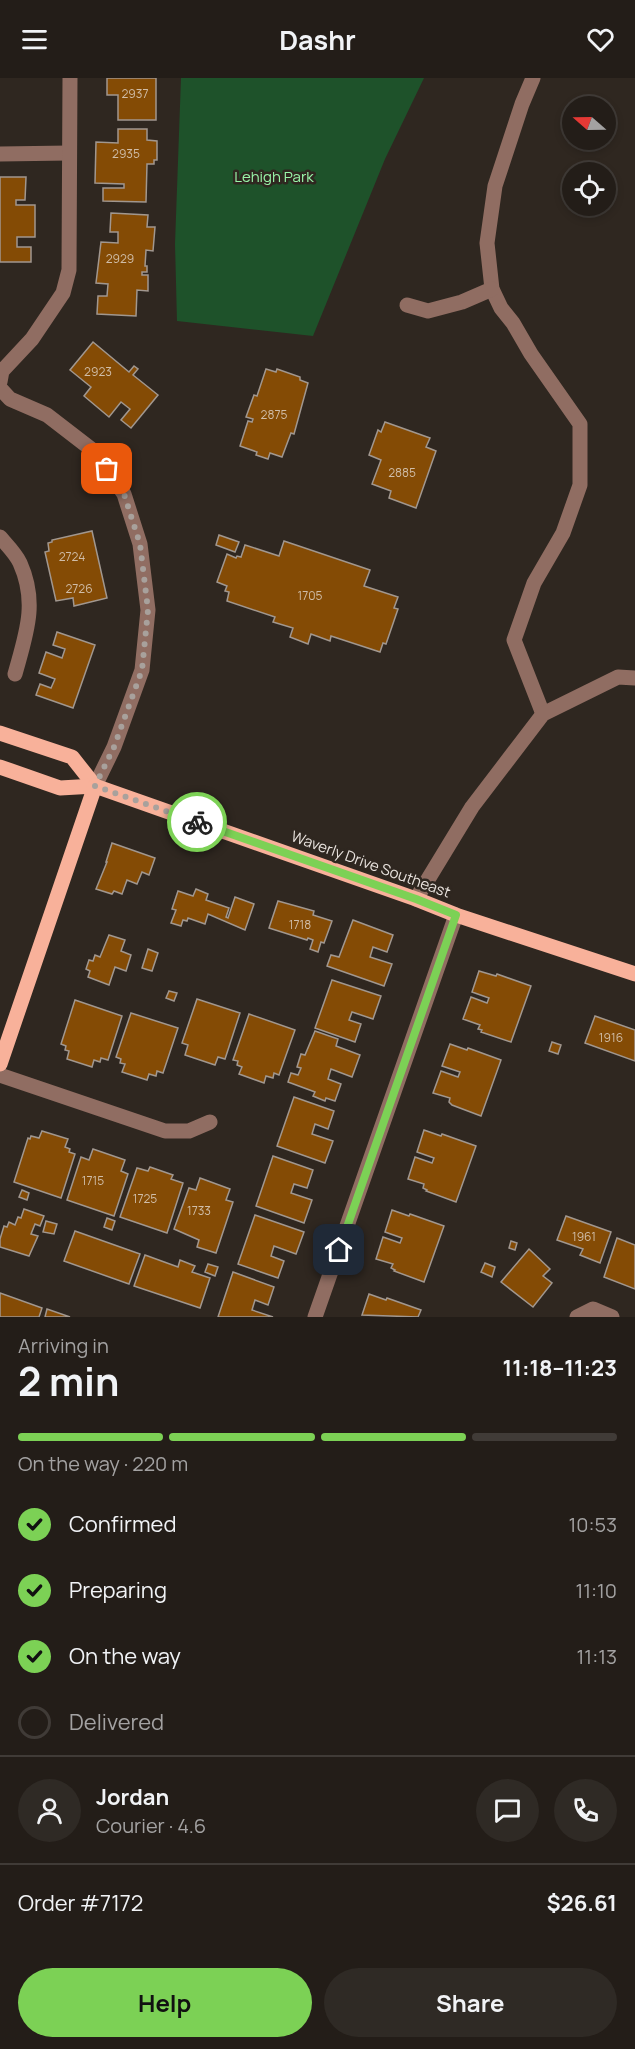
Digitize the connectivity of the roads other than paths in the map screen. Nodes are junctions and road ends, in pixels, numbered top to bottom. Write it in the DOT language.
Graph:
graph roads {
  1 [pos="70,78"];
  2 [pos="533,78"];
  3 [pos="69,153"];
  4 [pos="0,154"];
  5 [pos="492,289"];
  6 [pos="407,305"];
  7 [pos="0,382"];
  8 [pos="0,388"];
  9 [pos="0,537"];
  10 [pos="15,674"];
  11 [pos="635,678"];
  12 [pos="543,714"];
  13 [pos="0,734"];
  14 [pos="0,767"];
  15 [pos="95,786"];
  16 [pos="416,899"];
  17 [pos="456,915"];
  18 [pos="635,974"];
  19 [pos="0,1064"];
  20 [pos="0,1075"];
  21 [pos="210,1122"];
  22 [pos="315,1317"];
  23 [pos="577,1317"];
  24 [pos="612,1317"];
  1 -- 3 [label="street"];
  2 -- 5 [label="street"];
  3 -- 4 [label="street"];
  3 -- 7 [label="street"];
  5 -- 6 [label="street"];
  5 -- 12 [label="street"];
  8 -- 15 [label="street"];
  9 -- 10 [label="street"];
  11 -- 12 [label="street"];
  12 -- 16 [label="street"];
  13 -- 15 [label="main road"];
  14 -- 15 [label="main road, Waverly Drive Southeast"];
  15 -- 16 [label="main road, Waverly Drive Southeast"];
  15 -- 19 [label="main road"];
  16 -- 17 [label="main road, Waverly Drive Southeast"];
  17 -- 18 [label="main road, Waverly Drive Southeast"];
  17 -- 22 [label="street"];
  20 -- 21 [label="street"];
  23 -- 24 [label="street"];
}
